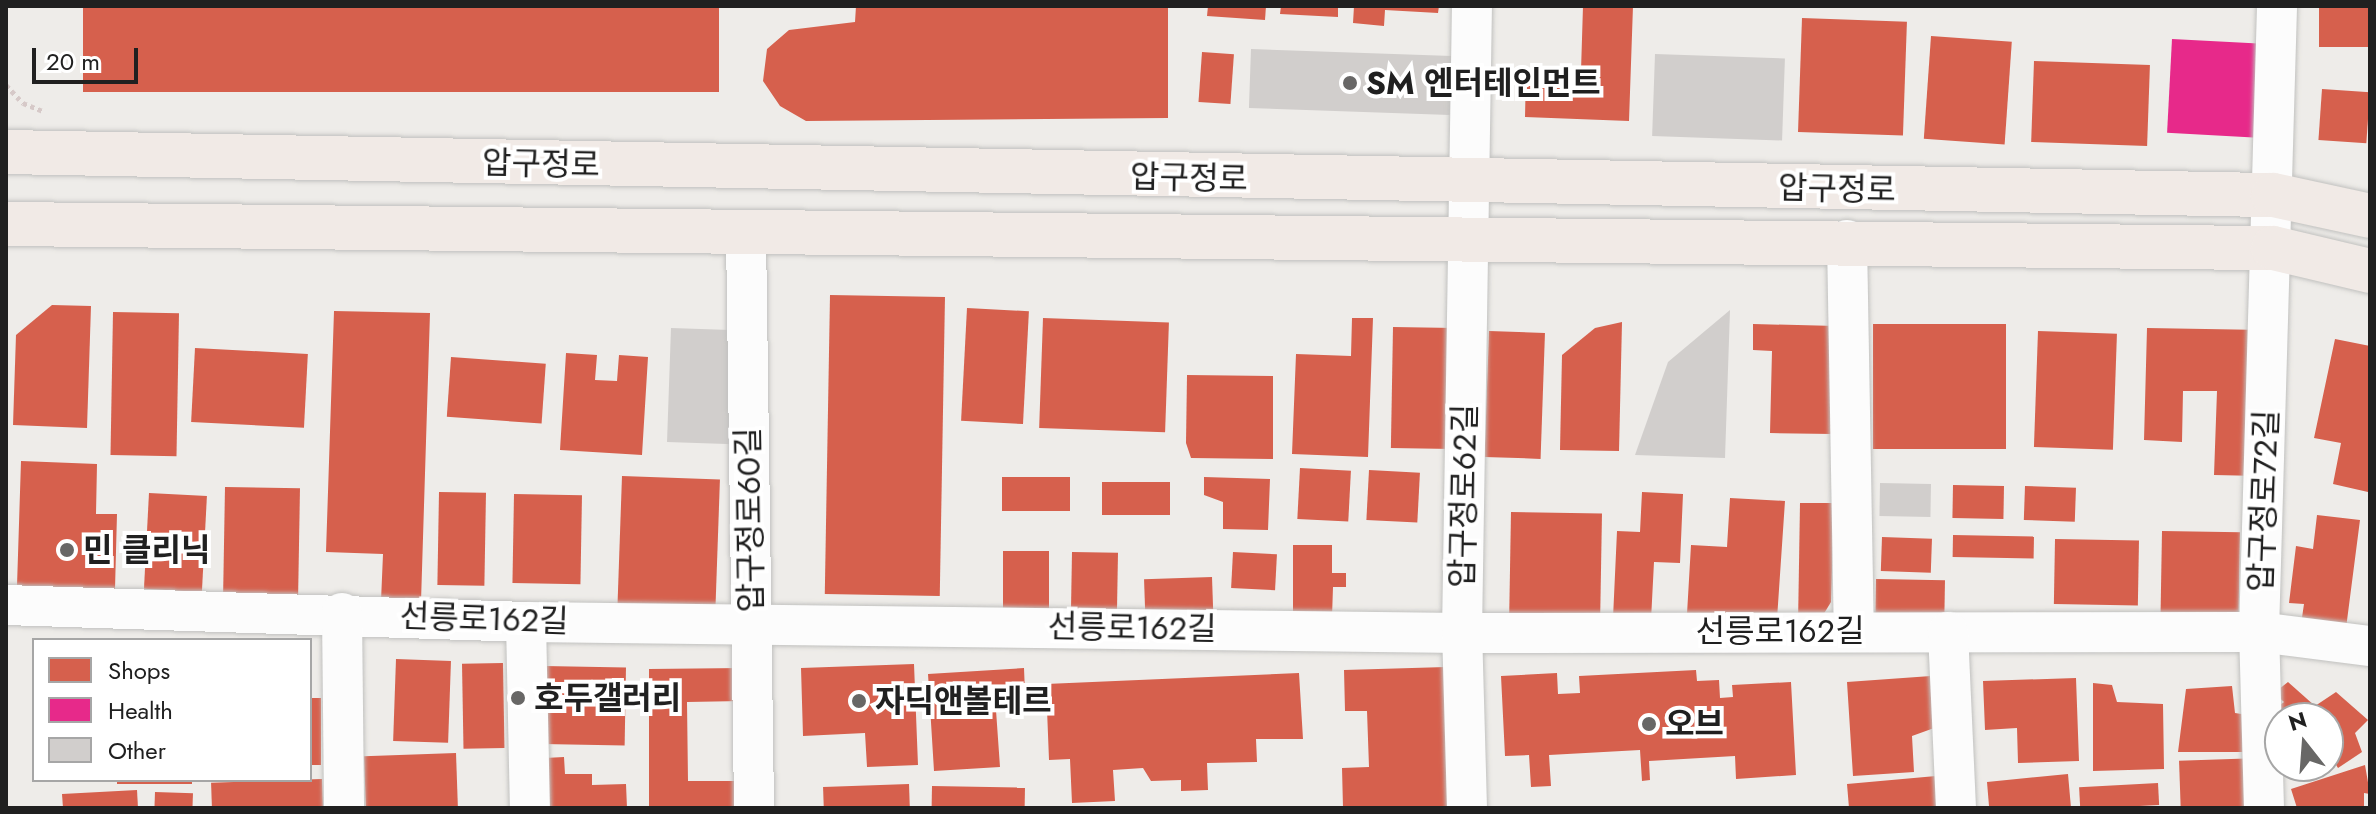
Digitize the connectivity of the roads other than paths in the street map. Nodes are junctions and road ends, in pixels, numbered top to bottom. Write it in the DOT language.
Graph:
graph roads {
  1 [pos="1472,6"];
  2 [pos="2277,6"];
  3 [pos="6,152"];
  4 [pos="1470,183"];
  5 [pos="2273,195"];
  6 [pos="2370,216"];
  7 [pos="6,224"];
  8 [pos="746,233"];
  9 [pos="1468,239"];
  10 [pos="1847,240"];
  11 [pos="2273,248"];
  12 [pos="2370,271"];
  13 [pos="6,605"];
  14 [pos="342,613"];
  15 [pos="526,622"];
  16 [pos="752,623"];
  17 [pos="1854,630"];
  18 [pos="1948,632"];
  19 [pos="2259,632"];
  20 [pos="1462,633"];
  21 [pos="2370,646"];
  22 [pos="344,808"];
  23 [pos="530,808"];
  24 [pos="754,808"];
  25 [pos="1467,808"];
  26 [pos="1956,808"];
  27 [pos="2264,808"];
  1 -- 4 [label="street, 압구정로62길"];
  2 -- 5 [label="street, 압구정로72길"];
  3 -- 4 [label="main road, 압구정로"];
  4 -- 5 [label="main road, 압구정로"];
  4 -- 9 [label="street, 압구정로62길"];
  5 -- 6 [label="main road, 압구정로"];
  5 -- 11 [label="street, 압구정로72길"];
  7 -- 8 [label="main road, 압구정로"];
  8 -- 9 [label="main road, 압구정로"];
  8 -- 16 [label="street, 압구정로60길"];
  9 -- 10 [label="main road, 압구정로"];
  9 -- 20 [label="street, 압구정로62길"];
  10 -- 11 [label="main road, 압구정로"];
  10 -- 17 [label="street, 압구정로"];
  11 -- 12 [label="main road, 압구정로"];
  11 -- 19 [label="street, 압구정로72길"];
  13 -- 14 [label="street, 선릉로162길"];
  14 -- 15 [label="street, 선릉로162길"];
  14 -- 22 [label="street"];
  15 -- 16 [label="street, 선릉로162길"];
  15 -- 23 [label="street"];
  16 -- 20 [label="street, 선릉로162길"];
  16 -- 24 [label="street, 압구정로60길"];
  17 -- 18 [label="street, 선릉로162길"];
  17 -- 20 [label="street, 선릉로162길"];
  18 -- 19 [label="street, 선릉로162길"];
  18 -- 26 [label="street"];
  19 -- 21 [label="street, 선릉로162길"];
  19 -- 27 [label="street, 압구정로72길"];
  20 -- 25 [label="street, 압구정로62길"];
}
